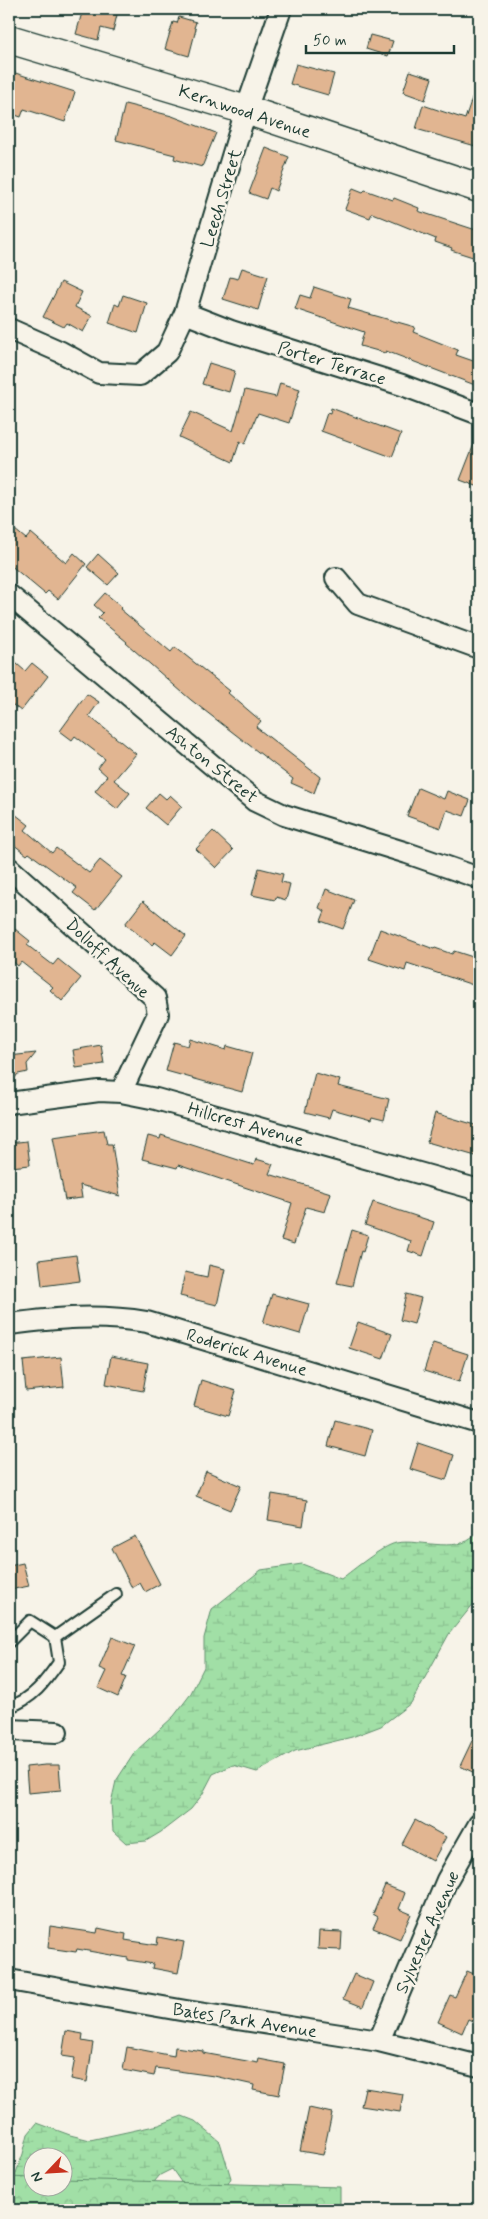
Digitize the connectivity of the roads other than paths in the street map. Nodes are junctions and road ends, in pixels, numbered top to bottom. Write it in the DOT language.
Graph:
graph roads {
  1 [pos="281,9"];
  2 [pos="9,39"];
  3 [pos="246,110"];
  4 [pos="479,188"];
  5 [pos="185,313"];
  6 [pos="9,329"];
  7 [pos="479,414"];
  8 [pos="336,578"];
  9 [pos="9,595"];
  10 [pos="479,648"];
  11 [pos="9,868"];
  12 [pos="479,878"];
  13 [pos="121,1092"];
  14 [pos="9,1103"];
  15 [pos="479,1190"];
  16 [pos="9,1324"];
  17 [pos="479,1424"];
  18 [pos="116,1594"];
  19 [pos="54,1637"];
  20 [pos="9,1642"];
  21 [pos="9,1707"];
  22 [pos="9,1730"];
  23 [pos="57,1732"];
  24 [pos="479,1824"];
  25 [pos="9,1980"];
  26 [pos="379,2041"];
  27 [pos="479,2066"];
  1 -- 3 [label="street, Leech Street"];
  2 -- 3 [label="main road, Kernwood Avenue"];
  3 -- 4 [label="main road, Kernwood Avenue"];
  3 -- 5 [label="street, Leech Street"];
  5 -- 6 [label="street, Leech Street"];
  5 -- 7 [label="street, Porter Terrace"];
  8 -- 10 [label="street"];
  9 -- 12 [label="street, Ashton Street"];
  11 -- 13 [label="street, Dolloff Avenue"];
  13 -- 14 [label="street, Hillcrest Avenue"];
  13 -- 15 [label="street, Hillcrest Avenue"];
  16 -- 17 [label="street, Roderick Avenue"];
  18 -- 19 [label="lane"];
  19 -- 20 [label="lane"];
  19 -- 21 [label="lane"];
  22 -- 23 [label="street"];
  24 -- 26 [label="street, Sylvester Avenue"];
  25 -- 26 [label="street, Bates Park Avenue"];
  26 -- 27 [label="street, Bates Park Avenue"];
}
